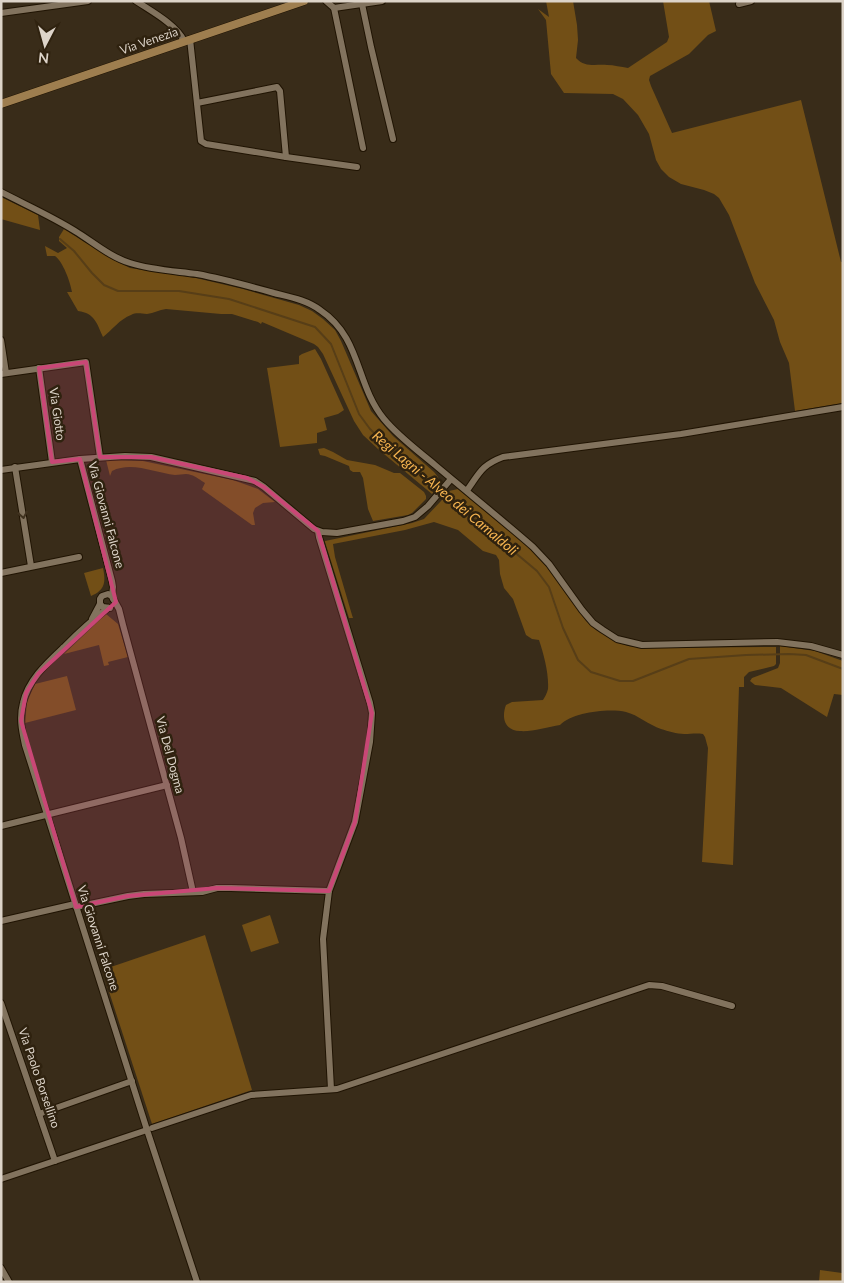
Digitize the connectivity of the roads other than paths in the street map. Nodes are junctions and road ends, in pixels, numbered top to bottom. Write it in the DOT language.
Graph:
graph roads {
  1 [pos="88,1"];
  2 [pos="136,1"];
  3 [pos="304,1"];
  4 [pos="326,1"];
  5 [pos="382,1"];
  6 [pos="752,1"];
  7 [pos="362,4"];
  8 [pos="739,4"];
  9 [pos="334,8"];
  10 [pos="1,12"];
  11 [pos="187,40"];
  12 [pos="1,104"];
  13 [pos="197,104"];
  14 [pos="393,139"];
  15 [pos="363,148"];
  16 [pos="286,158"];
  17 [pos="357,167"];
  18 [pos="1,192"];
  19 [pos="1,340"];
  20 [pos="40,368"];
  21 [pos="4,373"];
  22 [pos="843,407"];
  23 [pos="100,456"];
  24 [pos="80,459"];
  25 [pos="52,462"];
  26 [pos="14,467"];
  27 [pos="1,470"];
  28 [pos="451,479"];
  29 [pos="467,490"];
  30 [pos="318,530"];
  31 [pos="79,556"];
  32 [pos="31,566"];
  33 [pos="1,573"];
  34 [pos="110,577"];
  35 [pos="104,595"];
  36 [pos="113,598"];
  37 [pos="100,604"];
  38 [pos="109,608"];
  39 [pos="92,620"];
  40 [pos="123,625"];
  41 [pos="843,655"];
  42 [pos="167,785"];
  43 [pos="48,815"];
  44 [pos="1,826"];
  45 [pos="330,891"];
  46 [pos="192,892"];
  47 [pos="76,906"];
  48 [pos="1,920"];
  49 [pos="1,1002"];
  50 [pos="732,1006"];
  51 [pos="132,1081"];
  52 [pos="330,1089"];
  53 [pos="39,1114"];
  54 [pos="150,1129"];
  55 [pos="55,1161"];
  56 [pos="1,1179"];
  57 [pos="1,1268"];
  58 [pos="9,1282"];
  59 [pos="197,1282"];
  1 -- 10 [label="street"];
  2 -- 11 [label="street"];
  3 -- 11 [label="main road, Via Venezia"];
  4 -- 9 [label="street"];
  5 -- 7 [label="street"];
  6 -- 8 [label="street"];
  7 -- 9 [label="street"];
  7 -- 14 [label="street"];
  9 -- 15 [label="street"];
  11 -- 12 [label="main road, Via Venezia"];
  11 -- 13 [label="street"];
  13 -- 16 [label="street"];
  13 -- 16 [label="street"];
  16 -- 17 [label="street"];
  18 -- 28 [label="street"];
  19 -- 21 [label="street"];
  20 -- 21 [label="street"];
  20 -- 23 [label="street"];
  20 -- 25 [label="street, Via Giotto"];
  22 -- 29 [label="street"];
  23 -- 24 [label="street"];
  23 -- 30 [label="street"];
  24 -- 25 [label="street"];
  24 -- 34 [label="street, Via Giovanni Falcone"];
  25 -- 26 [label="street"];
  26 -- 27 [label="street"];
  26 -- 32 [label="street, one-way"];
  28 -- 29 [label="street"];
  28 -- 30 [label="street"];
  29 -- 41 [label="street"];
  30 -- 45 [label="street"];
  31 -- 32 [label="street"];
  32 -- 33 [label="street"];
  34 -- 35 [label="street"];
  34 -- 36 [label="street, Via Giovanni Falcone"];
  35 -- 36 [label="street"];
  35 -- 37 [label="street"];
  36 -- 38 [label="street"];
  36 -- 40 [label="street, Via Del Dogma"];
  37 -- 38 [label="street"];
  37 -- 39 [label="street, Via Giovanni Falcone"];
  38 -- 39 [label="street, Via Giovanni Falcone"];
  38 -- 40 [label="street"];
  39 -- 43 [label="street, Via Giovanni Falcone"];
  40 -- 42 [label="street, Via Del Dogma"];
  42 -- 43 [label="street"];
  42 -- 46 [label="street, Via Del Dogma"];
  43 -- 44 [label="street"];
  43 -- 47 [label="street, Via Giovanni Falcone"];
  45 -- 46 [label="street"];
  45 -- 52 [label="street"];
  46 -- 47 [label="street"];
  47 -- 48 [label="street"];
  47 -- 51 [label="street, Via Giovanni Falcone"];
  49 -- 53 [label="street, Via Paolo Borsellino"];
  50 -- 52 [label="street"];
  51 -- 53 [label="street"];
  51 -- 54 [label="street, Via Giovanni Falcone"];
  52 -- 54 [label="street"];
  53 -- 55 [label="street, Via Paolo Borsellino"];
  54 -- 55 [label="street"];
  54 -- 59 [label="street, Via Giovanni Falcone"];
  55 -- 56 [label="street"];
  57 -- 58 [label="street"];
}
